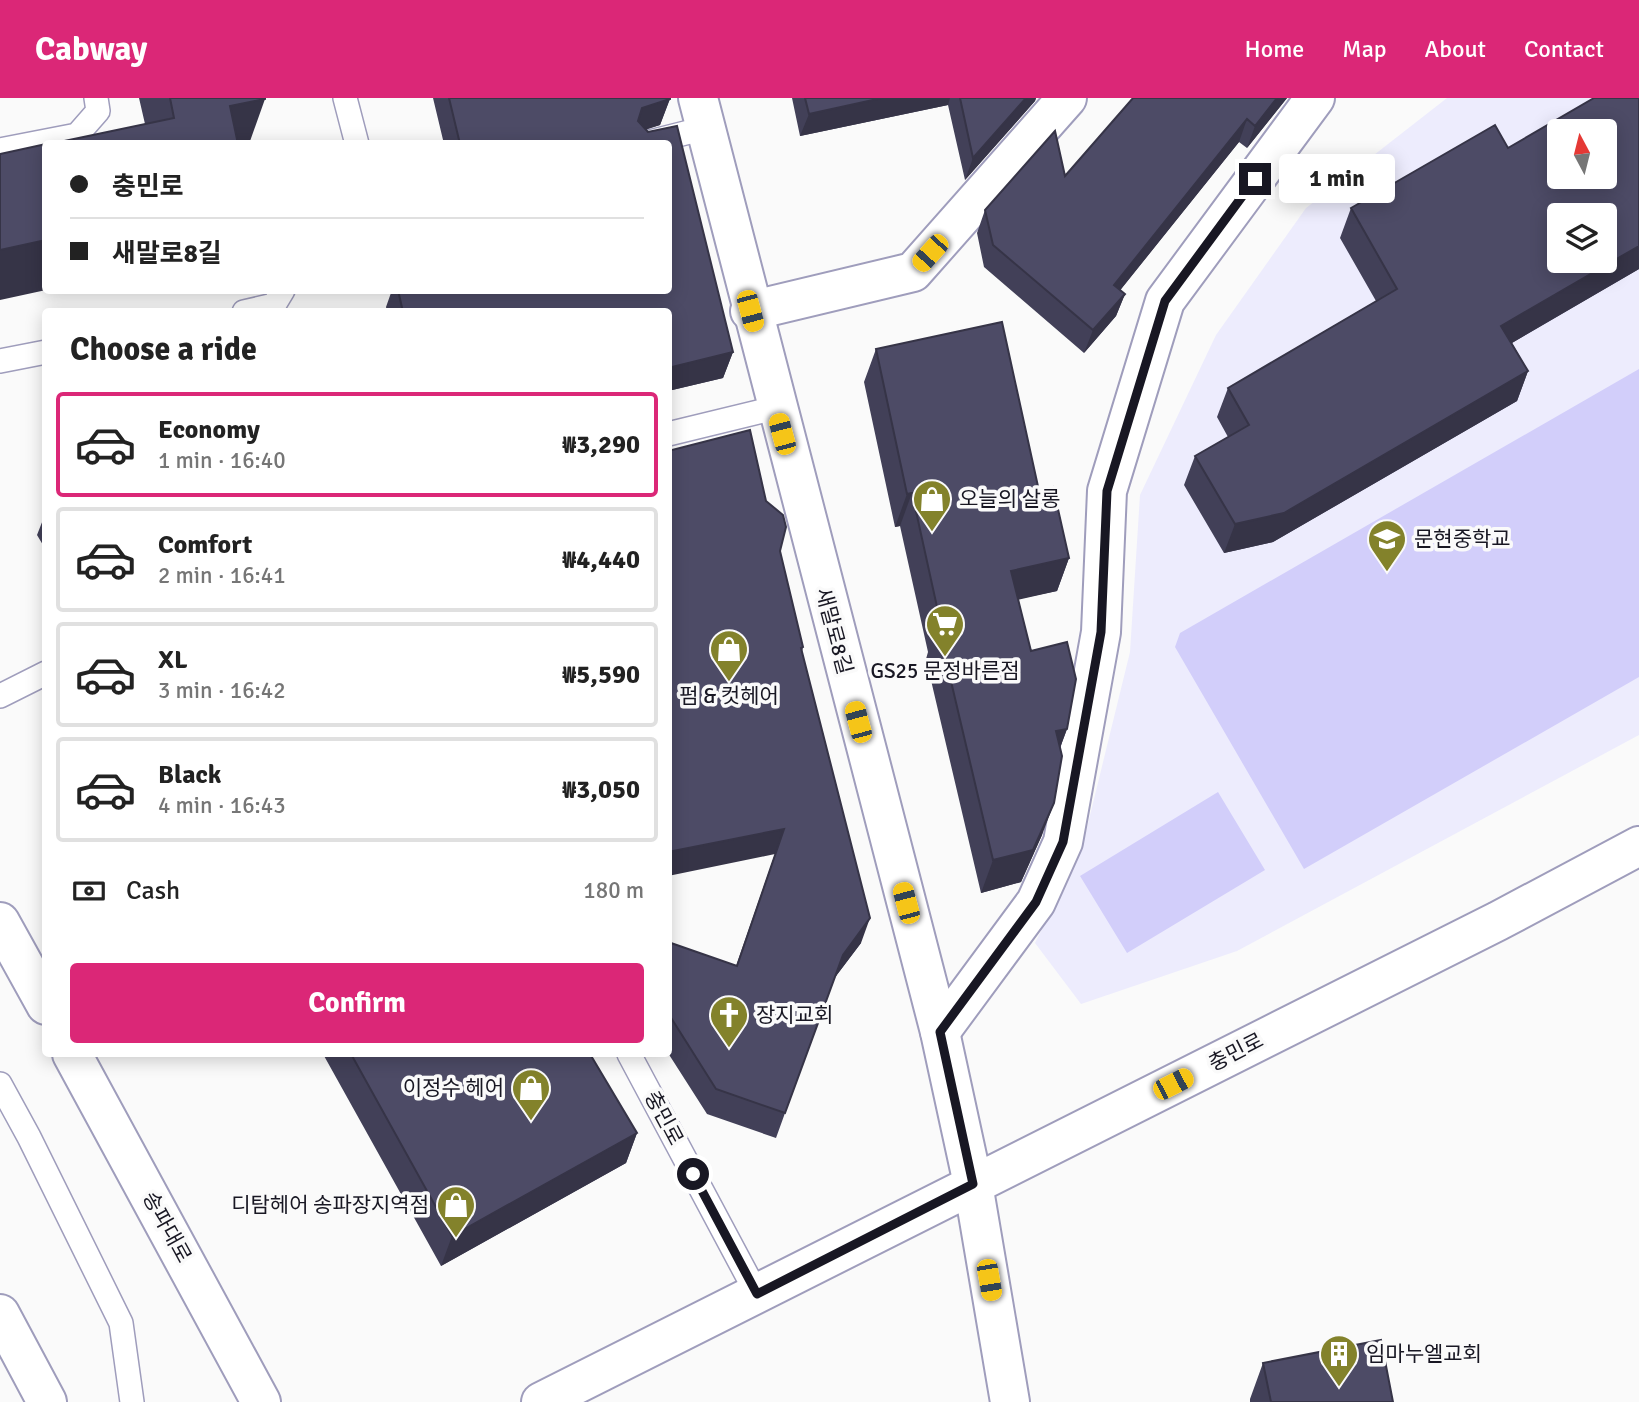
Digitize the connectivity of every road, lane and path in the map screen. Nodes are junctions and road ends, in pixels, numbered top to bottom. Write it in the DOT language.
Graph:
graph roads {
  1 [pos="96,98"];
  2 [pos="345,98"];
  3 [pos="1067,98"];
  4 [pos="1315,98"];
  5 [pos="701,113"];
  6 [pos="51,140"];
  7 [pos="356,140"];
  8 [pos="650,140"];
  9 [pos="42,142"];
  10 [pos="0,150"];
  11 [pos="281,294"];
  12 [pos="261,308"];
  13 [pos="750,311"];
  14 [pos="42,353"];
  15 [pos="0,361"];
  16 [pos="775,408"];
  17 [pos="672,433"];
  18 [pos="42,675"];
  19 [pos="0,696"];
  20 [pos="1639,846"];
  21 [pos="0,922"];
  22 [pos="42,998"];
  23 [pos="940,1032"];
  24 [pos="74,1057"];
  25 [pos="631,1057"];
  26 [pos="0,1084"];
  27 [pos="973,1184"];
  28 [pos="757,1294"];
  29 [pos="0,1314"];
  30 [pos="47,1402"];
  31 [pos="132,1402"];
  32 [pos="261,1402"];
  33 [pos="541,1402"];
  34 [pos="1010,1402"];
  1 -- 6 [label="lane"];
  2 -- 7 [label="lane"];
  3 -- 13 [label="street"];
  4 -- 23 [label="street"];
  5 -- 8 [label="lane"];
  5 -- 13 [label="street, 새말로8길"];
  9 -- 10 [label="lane"];
  11 -- 12 [label="lane"];
  13 -- 16 [label="street, 새말로8길"];
  14 -- 15 [label="lane"];
  16 -- 17 [label="lane"];
  16 -- 23 [label="street, 새말로8길"];
  18 -- 19 [label="lane"];
  20 -- 27 [label="street, 충민로"];
  21 -- 22 [label="street"];
  23 -- 27 [label="street, 새말로8길"];
  24 -- 32 [label="street, 송파대로"];
  25 -- 28 [label="lane, 충민로"];
  26 -- 31 [label="lane"];
  27 -- 28 [label="street, 충민로"];
  27 -- 34 [label="street, 새말로8길"];
  28 -- 33 [label="street, 충민로"];
  29 -- 30 [label="street"];
}
